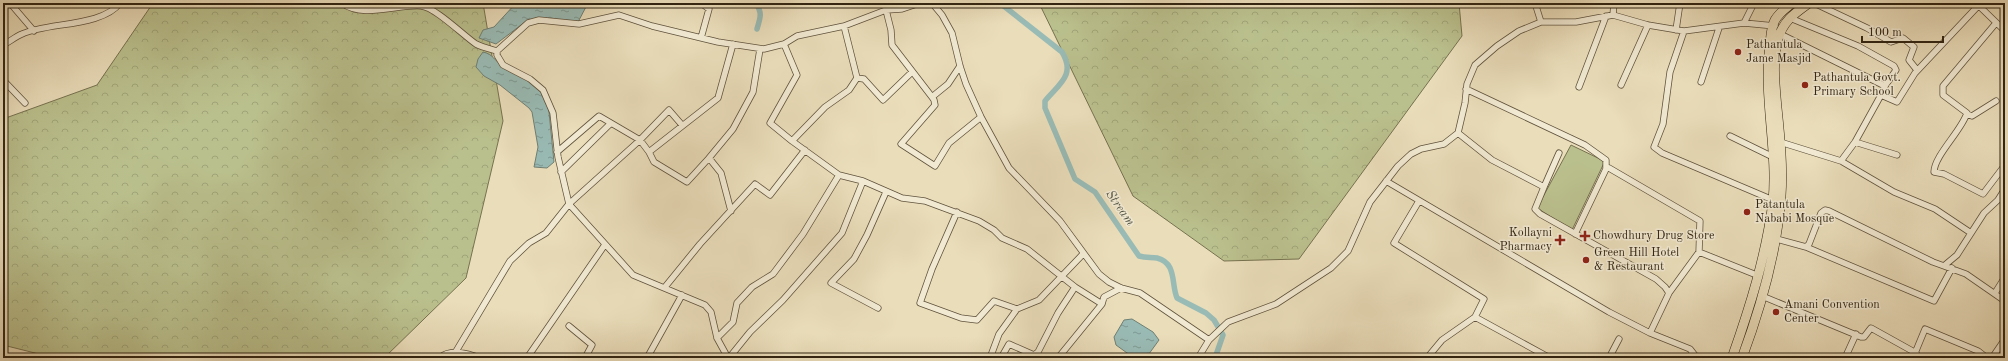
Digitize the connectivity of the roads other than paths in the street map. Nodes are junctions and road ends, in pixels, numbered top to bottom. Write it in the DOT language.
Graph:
graph roads {
  1 [pos="10,3"];
  2 [pos="120,3"];
  3 [pos="342,3"];
  4 [pos="701,3"];
  5 [pos="920,3"];
  6 [pos="932,3"];
  7 [pos="1535,3"];
  8 [pos="1614,3"];
  9 [pos="1680,3"];
  10 [pos="1752,3"];
  11 [pos="1792,3"];
  12 [pos="1809,3"];
  13 [pos="1814,3"];
  14 [pos="1977,4"];
  15 [pos="886,10"];
  16 [pos="1610,15"];
  17 [pos="1787,21"];
  18 [pos="1541,22"];
  19 [pos="1744,23"];
  20 [pos="1996,23"];
  21 [pos="1648,25"];
  22 [pos="844,26"];
  23 [pos="1773,26"];
  24 [pos="1719,28"];
  25 [pos="1676,30"];
  26 [pos="34,31"];
  27 [pos="2005,31"];
  28 [pos="1684,32"];
  29 [pos="1780,34"];
  30 [pos="701,38"];
  31 [pos="733,44"];
  32 [pos="784,44"];
  33 [pos="3,45"];
  34 [pos="760,49"];
  35 [pos="497,51"];
  36 [pos="960,66"];
  37 [pos="1917,70"];
  38 [pos="912,72"];
  39 [pos="857,78"];
  40 [pos="3,80"];
  41 [pos="1701,82"];
  42 [pos="1621,85"];
  43 [pos="1885,86"];
  44 [pos="1579,87"];
  45 [pos="1466,89"];
  46 [pos="1881,95"];
  47 [pos="932,97"];
  48 [pos="1996,100"];
  49 [pos="25,102"];
  50 [pos="1967,114"];
  51 [pos="981,117"];
  52 [pos="610,124"];
  53 [pos="1775,124"];
  54 [pos="682,125"];
  55 [pos="1458,133"];
  56 [pos="1730,136"];
  57 [pos="640,140"];
  58 [pos="792,141"];
  59 [pos="1780,142"];
  60 [pos="1855,142"];
  61 [pos="804,150"];
  62 [pos="557,152"];
  63 [pos="649,152"];
  64 [pos="1559,153"];
  65 [pos="1897,154"];
  66 [pos="1773,157"];
  67 [pos="709,158"];
  68 [pos="1841,161"];
  69 [pos="2005,165"];
  70 [pos="1609,168"];
  71 [pos="561,172"];
  72 [pos="840,175"];
  73 [pos="863,181"];
  74 [pos="1386,181"];
  75 [pos="1544,187"];
  76 [pos="2005,189"];
  77 [pos="886,192"];
  78 [pos="1773,200"];
  79 [pos="1419,201"];
  80 [pos="570,204"];
  81 [pos="731,211"];
  82 [pos="957,212"];
  83 [pos="1971,233"];
  84 [pos="1576,234"];
  85 [pos="1771,238"];
  86 [pos="604,246"];
  87 [pos="1806,247"];
  88 [pos="1699,252"];
  89 [pos="1083,254"];
  90 [pos="1945,265"];
  91 [pos="1952,268"];
  92 [pos="1062,276"];
  93 [pos="1759,276"];
  94 [pos="2005,277"];
  95 [pos="1075,287"];
  96 [pos="665,288"];
  97 [pos="1121,288"];
  98 [pos="1669,293"];
  99 [pos="1995,293"];
  100 [pos="682,295"];
  101 [pos="1762,296"];
  102 [pos="2005,301"];
  103 [pos="1102,304"];
  104 [pos="878,308"];
  105 [pos="1017,309"];
  106 [pos="1475,318"];
  107 [pos="569,326"];
  108 [pos="1747,329"];
  109 [pos="1650,333"];
  110 [pos="1856,334"];
  111 [pos="717,338"];
  112 [pos="1619,339"];
  113 [pos="2005,339"];
  114 [pos="1209,340"];
  115 [pos="455,352"];
  116 [pos="1914,356"];
  117 [pos="439,358"];
  118 [pos="480,358"];
  119 [pos="527,358"];
  120 [pos="585,358"];
  121 [pos="647,358"];
  122 [pos="728,358"];
  123 [pos="990,358"];
  124 [pos="1001,358"];
  125 [pos="1059,358"];
  126 [pos="1198,358"];
  127 [pos="1427,358"];
  128 [pos="1550,358"];
  129 [pos="1609,358"];
  130 [pos="1697,358"];
  131 [pos="1732,358"];
  132 [pos="1742,358"];
  133 [pos="1845,358"];
  134 [pos="1987,358"];
  135 [pos="1992,358"];
  1 -- 26 [label="street"];
  2 -- 26 [label="street"];
  3 -- 35 [label="street"];
  4 -- 30 [label="street"];
  5 -- 15 [label="street"];
  6 -- 36 [label="street"];
  7 -- 18 [label="street"];
  8 -- 16 [label="street"];
  9 -- 25 [label="street"];
  10 -- 19 [label="street"];
  11 -- 23 [label="main road"];
  12 -- 17 [label="main road"];
  13 -- 37 [label="street"];
  14 -- 20 [label="street"];
  14 -- 37 [label="street"];
  15 -- 22 [label="street"];
  15 -- 38 [label="street"];
  16 -- 18 [label="street"];
  16 -- 21 [label="street"];
  16 -- 44 [label="street"];
  17 -- 23 [label="street"];
  17 -- 29 [label="main road"];
  17 -- 43 [label="street"];
  18 -- 45 [label="street"];
  19 -- 23 [label="street"];
  19 -- 24 [label="street"];
  20 -- 27 [label="street"];
  20 -- 50 [label="street"];
  21 -- 25 [label="street"];
  21 -- 42 [label="street"];
  22 -- 32 [label="street"];
  22 -- 39 [label="street"];
  23 -- 53 [label="main road"];
  24 -- 28 [label="street"];
  24 -- 41 [label="street"];
  25 -- 28 [label="street"];
  26 -- 33 [label="street"];
  28 -- 78 [label="street"];
  29 -- 43 [label="street"];
  29 -- 53 [label="main road"];
  30 -- 31 [label="street"];
  30 -- 35 [label="street"];
  31 -- 34 [label="street"];
  31 -- 54 [label="street"];
  32 -- 34 [label="street"];
  32 -- 58 [label="street"];
  34 -- 67 [label="street"];
  35 -- 62 [label="street"];
  36 -- 47 [label="street"];
  36 -- 51 [label="street"];
  37 -- 46 [label="street"];
  38 -- 39 [label="street"];
  38 -- 47 [label="street"];
  39 -- 58 [label="street"];
  40 -- 49 [label="street"];
  43 -- 46 [label="street"];
  45 -- 55 [label="street"];
  45 -- 84 [label="street"];
  46 -- 60 [label="street"];
  47 -- 51 [label="street"];
  48 -- 50 [label="street"];
  50 -- 69 [label="street"];
  51 -- 89 [label="street"];
  52 -- 57 [label="street"];
  52 -- 62 [label="street"];
  52 -- 71 [label="street"];
  53 -- 59 [label="main road"];
  53 -- 66 [label="main road"];
  54 -- 57 [label="street"];
  54 -- 63 [label="street"];
  55 -- 74 [label="street"];
  55 -- 75 [label="street"];
  56 -- 66 [label="street"];
  57 -- 63 [label="street"];
  57 -- 80 [label="street"];
  58 -- 61 [label="street"];
  59 -- 68 [label="street"];
  59 -- 85 [label="main road"];
  60 -- 65 [label="street"];
  60 -- 68 [label="street"];
  61 -- 72 [label="street"];
  61 -- 81 [label="street"];
  62 -- 71 [label="street"];
  63 -- 67 [label="street"];
  64 -- 75 [label="street"];
  66 -- 78 [label="main road"];
  67 -- 81 [label="street"];
  68 -- 83 [label="street"];
  70 -- 88 [label="street"];
  71 -- 80 [label="street"];
  72 -- 73 [label="street"];
  72 -- 111 [label="street"];
  73 -- 77 [label="street"];
  73 -- 122 [label="street"];
  74 -- 79 [label="street"];
  74 -- 114 [label="street"];
  75 -- 84 [label="street"];
  76 -- 83 [label="street"];
  77 -- 82 [label="street"];
  77 -- 104 [label="street"];
  78 -- 85 [label="main road"];
  79 -- 106 [label="street"];
  79 -- 109 [label="street"];
  80 -- 86 [label="street"];
  80 -- 115 [label="street"];
  81 -- 96 [label="street"];
  82 -- 92 [label="street"];
  82 -- 105 [label="street"];
  83 -- 90 [label="street"];
  84 -- 98 [label="street"];
  85 -- 87 [label="street"];
  85 -- 93 [label="main road"];
  85 -- 101 [label="main road"];
  86 -- 96 [label="street"];
  86 -- 119 [label="street"];
  87 -- 90 [label="street"];
  87 -- 91 [label="street"];
  88 -- 93 [label="street"];
  88 -- 98 [label="street"];
  89 -- 92 [label="street"];
  89 -- 97 [label="street"];
  90 -- 91 [label="street"];
  91 -- 99 [label="street"];
  92 -- 95 [label="street"];
  92 -- 105 [label="street"];
  93 -- 108 [label="main road"];
  94 -- 99 [label="street"];
  95 -- 103 [label="street"];
  95 -- 124 [label="street"];
  96 -- 100 [label="street"];
  97 -- 103 [label="street"];
  97 -- 114 [label="street"];
  98 -- 109 [label="street"];
  99 -- 102 [label="street"];
  100 -- 111 [label="street"];
  100 -- 121 [label="street"];
  101 -- 108 [label="main road"];
  101 -- 110 [label="street"];
  103 -- 125 [label="street"];
  105 -- 123 [label="street"];
  106 -- 127 [label="street"];
  106 -- 128 [label="street"];
  107 -- 120 [label="street"];
  108 -- 131 [label="main road"];
  108 -- 132 [label="main road"];
  109 -- 130 [label="street"];
  110 -- 116 [label="street"];
  110 -- 133 [label="street"];
  111 -- 122 [label="street"];
  112 -- 129 [label="street"];
  113 -- 135 [label="street"];
  114 -- 126 [label="street"];
  115 -- 117 [label="street"];
  115 -- 118 [label="street"];
  116 -- 134 [label="street"];
}
